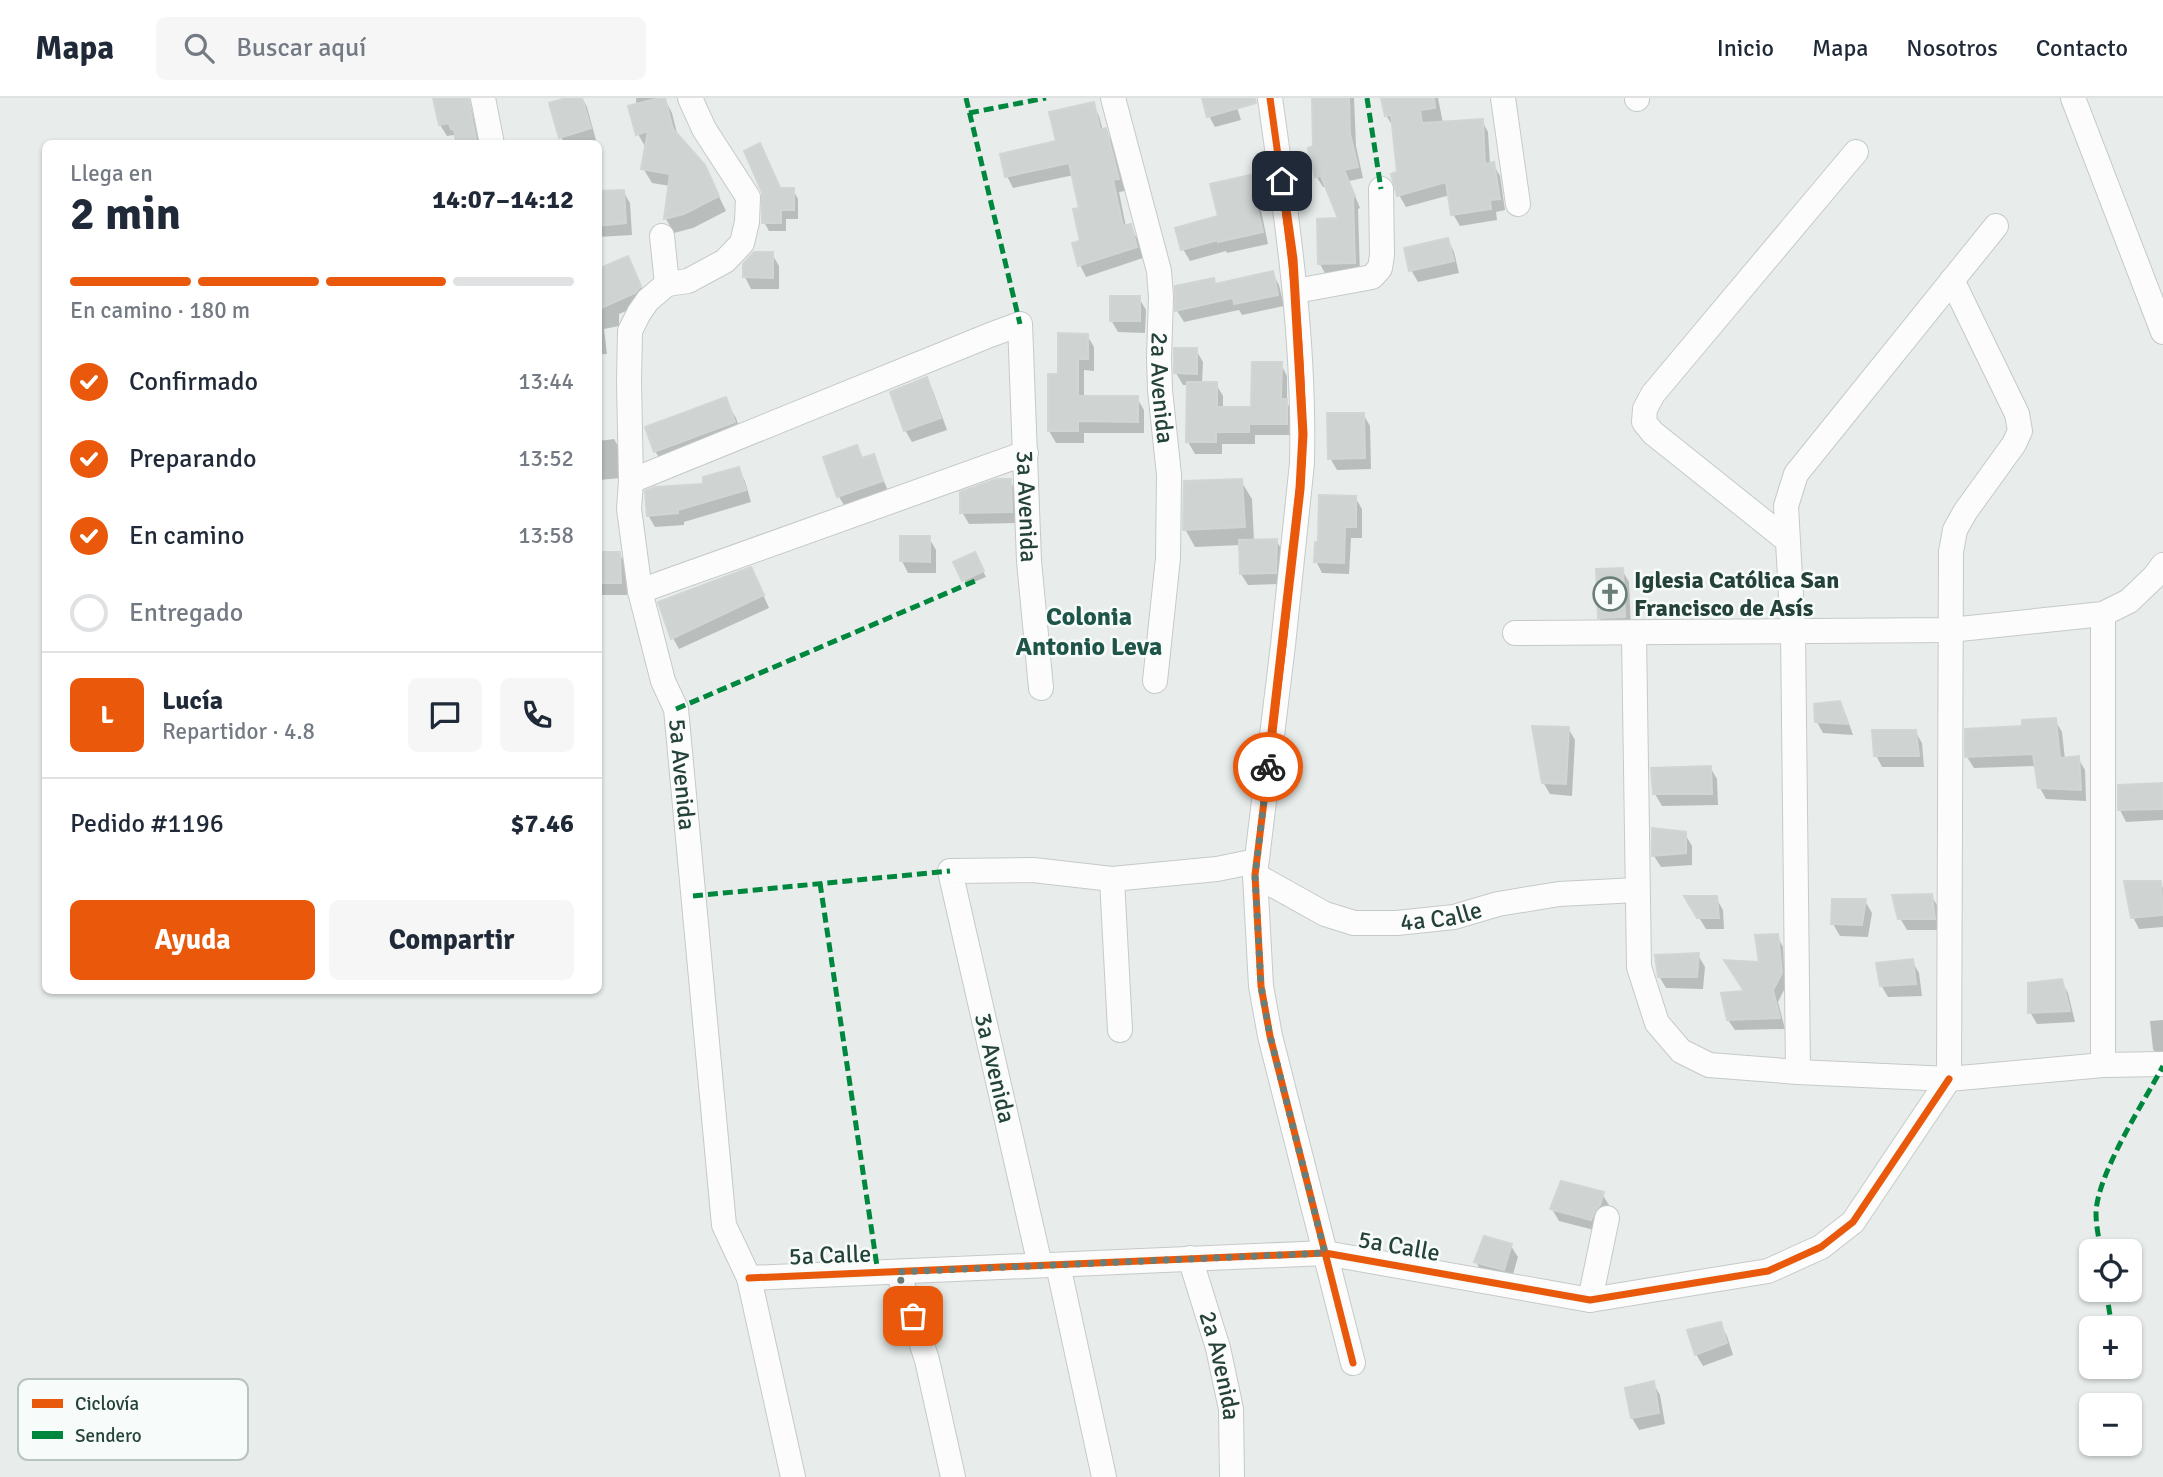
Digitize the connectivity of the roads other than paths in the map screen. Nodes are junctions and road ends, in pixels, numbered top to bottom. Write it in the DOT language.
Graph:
graph roads {
  1 [pos="483,98"];
  2 [pos="690,98"];
  3 [pos="1113,98"];
  4 [pos="1270,98"];
  5 [pos="1503,98"];
  6 [pos="2073,98"];
  7 [pos="491,140"];
  8 [pos="1856,152"];
  9 [pos="1381,189"];
  10 [pos="1518,204"];
  11 [pos="1996,226"];
  12 [pos="662,236"];
  13 [pos="1952,280"];
  14 [pos="667,284"];
  15 [pos="1296,291"];
  16 [pos="2163,332"];
  17 [pos="1026,453"];
  18 [pos="631,481"];
  19 [pos="1787,540"];
  20 [pos="2163,565"];
  21 [pos="640,591"];
  22 [pos="2103,614"];
  23 [pos="1950,630"];
  24 [pos="1793,631"];
  25 [pos="1515,632"];
  26 [pos="1634,634"];
  27 [pos="1155,681"];
  28 [pos="1041,688"];
  29 [pos="1256,868"];
  30 [pos="1112,879"];
  31 [pos="1637,890"];
  32 [pos="1120,1030"];
  33 [pos="2163,1064"];
  34 [pos="2103,1065"];
  35 [pos="1798,1072"];
  36 [pos="1949,1079"];
  37 [pos="1607,1218"];
  38 [pos="1325,1253"];
  39 [pos="1190,1258"];
  40 [pos="1049,1265"];
  41 [pos="898,1272"];
  42 [pos="749,1278"];
  43 [pos="1590,1300"];
  44 [pos="1353,1363"];
  45 [pos="793,1477"];
  46 [pos="953,1477"];
  47 [pos="1104,1477"];
  48 [pos="1232,1477"];
  1 -- 7 [label="street"];
  2 -- 14 [label="street"];
  3 -- 27 [label="street, 2a Avenida"];
  4 -- 15 [label="street"];
  5 -- 10 [label="street"];
  6 -- 16 [label="street"];
  8 -- 19 [label="street"];
  9 -- 15 [label="street"];
  11 -- 13 [label="street"];
  12 -- 14 [label="street"];
  13 -- 19 [label="street"];
  13 -- 23 [label="street"];
  14 -- 18 [label="street, 5a Avenida"];
  15 -- 29 [label="street"];
  17 -- 18 [label="street, 3a Avenida"];
  17 -- 21 [label="street"];
  17 -- 28 [label="street, 3a Avenida"];
  18 -- 21 [label="street, 5a Avenida"];
  19 -- 24 [label="street"];
  20 -- 22 [label="street"];
  21 -- 42 [label="street, 5a Avenida"];
  22 -- 23 [label="street"];
  22 -- 34 [label="street"];
  23 -- 24 [label="street"];
  23 -- 36 [label="street"];
  24 -- 26 [label="street"];
  24 -- 35 [label="street"];
  25 -- 26 [label="street"];
  26 -- 31 [label="street"];
  29 -- 30 [label="street"];
  29 -- 31 [label="street, 4a Calle"];
  29 -- 38 [label="street"];
  30 -- 32 [label="street"];
  30 -- 40 [label="street, 3a Avenida"];
  31 -- 35 [label="street"];
  33 -- 34 [label="street"];
  34 -- 36 [label="street"];
  35 -- 36 [label="street"];
  36 -- 43 [label="street, 5a Calle"];
  37 -- 43 [label="street"];
  38 -- 39 [label="street, 5a Calle"];
  38 -- 43 [label="street, 5a Calle"];
  38 -- 44 [label="street"];
  39 -- 40 [label="street, 5a Calle"];
  39 -- 48 [label="street, 2a Avenida"];
  40 -- 41 [label="street, 5a Calle"];
  40 -- 47 [label="street, 3a Avenida"];
  41 -- 42 [label="street, 5a Calle"];
  41 -- 46 [label="street"];
  42 -- 45 [label="street, 5a Avenida"];
}
